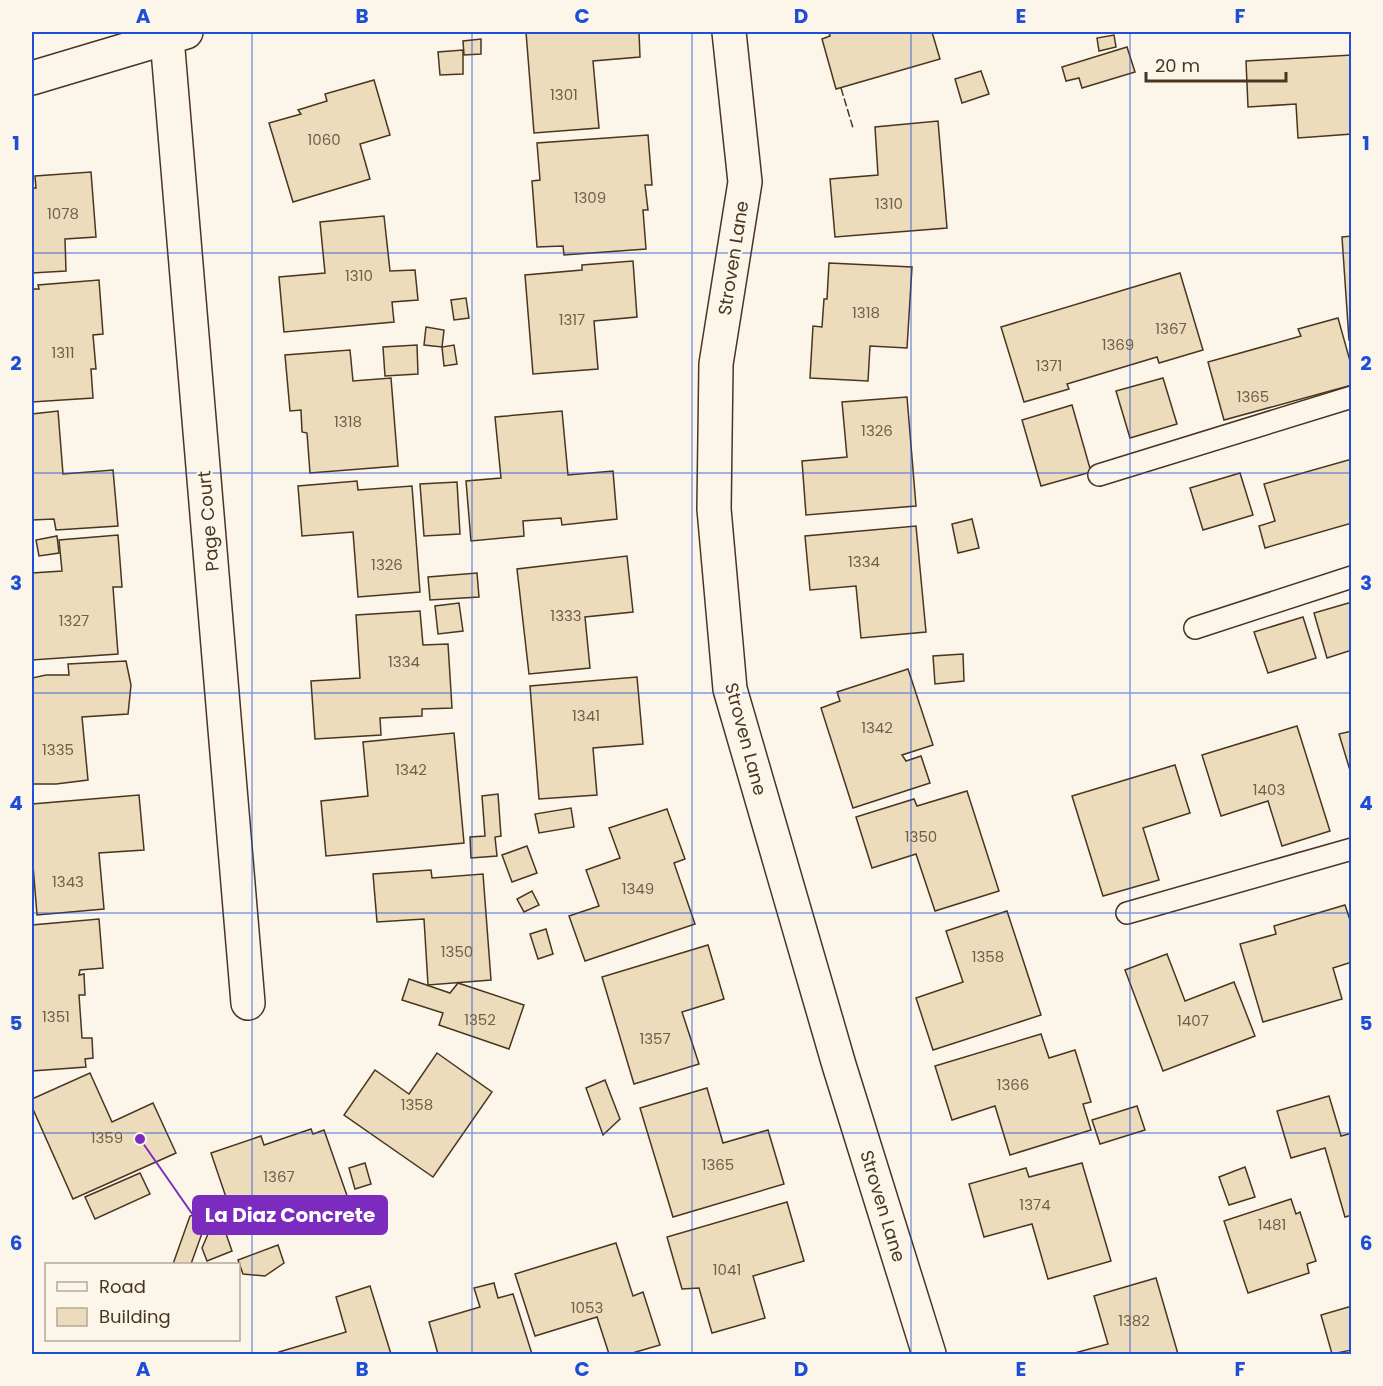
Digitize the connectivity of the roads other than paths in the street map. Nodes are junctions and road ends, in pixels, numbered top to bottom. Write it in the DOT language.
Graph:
graph roads {
  1 [pos="729,32"];
  2 [pos="178,35"];
  3 [pos="32,78"];
  4 [pos="1352,397"];
  5 [pos="1099,475"];
  6 [pos="1352,578"];
  7 [pos="1195,628"];
  8 [pos="1352,849"];
  9 [pos="1127,913"];
  10 [pos="248,1003"];
  11 [pos="929,1354"];
  1 -- 11 [label="street, Stroven Lane"];
  2 -- 3 [label="street"];
  2 -- 10 [label="street, Page Court"];
  4 -- 5 [label="lane"];
  6 -- 7 [label="lane"];
  8 -- 9 [label="lane"];
}
